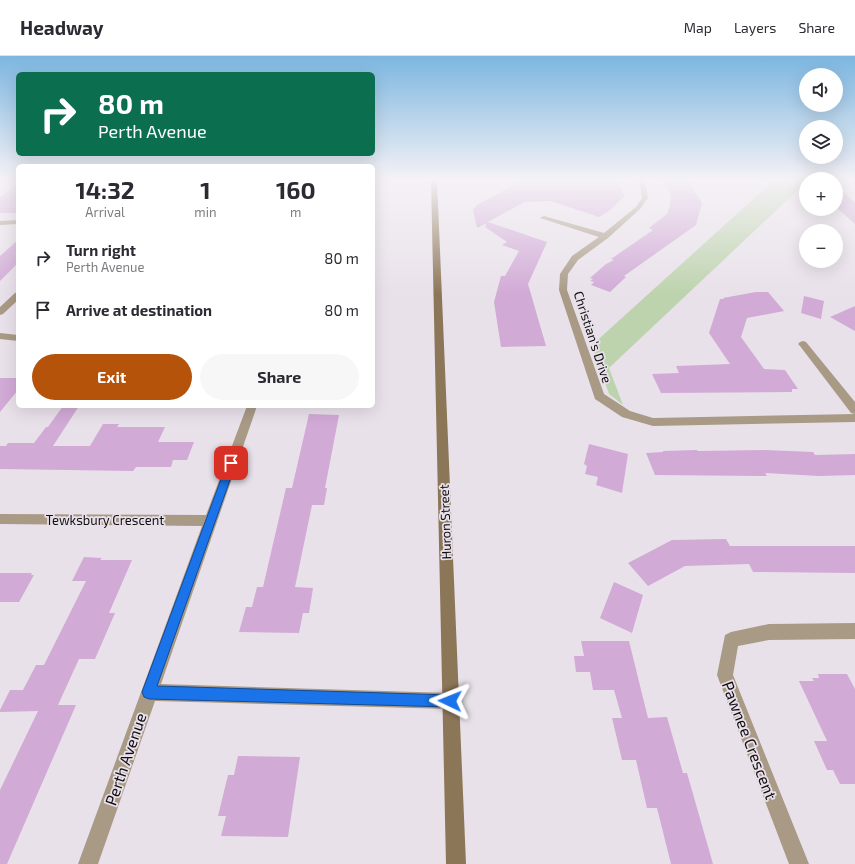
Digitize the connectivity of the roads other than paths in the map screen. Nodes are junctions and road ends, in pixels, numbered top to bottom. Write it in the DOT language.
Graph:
graph roads {
  1 [pos="435,218"];
  2 [pos="544,218"];
  3 [pos="627,218"];
  4 [pos="0,222"];
  5 [pos="16,222"];
  6 [pos="605,236"];
  7 [pos="16,296"];
  8 [pos="0,312"];
  9 [pos="0,336"];
  10 [pos="16,338"];
  11 [pos="803,344"];
  12 [pos="251,408"];
  13 [pos="855,410"];
  14 [pos="855,418"];
  15 [pos="0,519"];
  16 [pos="211,521"];
  17 [pos="855,630"];
  18 [pos="149,692"];
  19 [pos="450,701"];
  20 [pos="88,864"];
  21 [pos="456,864"];
  22 [pos="799,864"];
  1 -- 19 [label="main road, Huron Street"];
  2 -- 6 [label="street"];
  3 -- 6 [label="street, Christian's Drive"];
  4 -- 5 [label="street"];
  6 -- 14 [label="street, Christian's Drive"];
  7 -- 8 [label="street"];
  9 -- 10 [label="street"];
  11 -- 13 [label="street"];
  12 -- 16 [label="street, Perth Avenue"];
  15 -- 16 [label="street, Tewksbury Crescent"];
  16 -- 18 [label="street, Perth Avenue"];
  17 -- 22 [label="street, Pawnee Crescent"];
  18 -- 19 [label="street"];
  18 -- 20 [label="street, Perth Avenue"];
  19 -- 21 [label="main road, Huron Street"];
}
